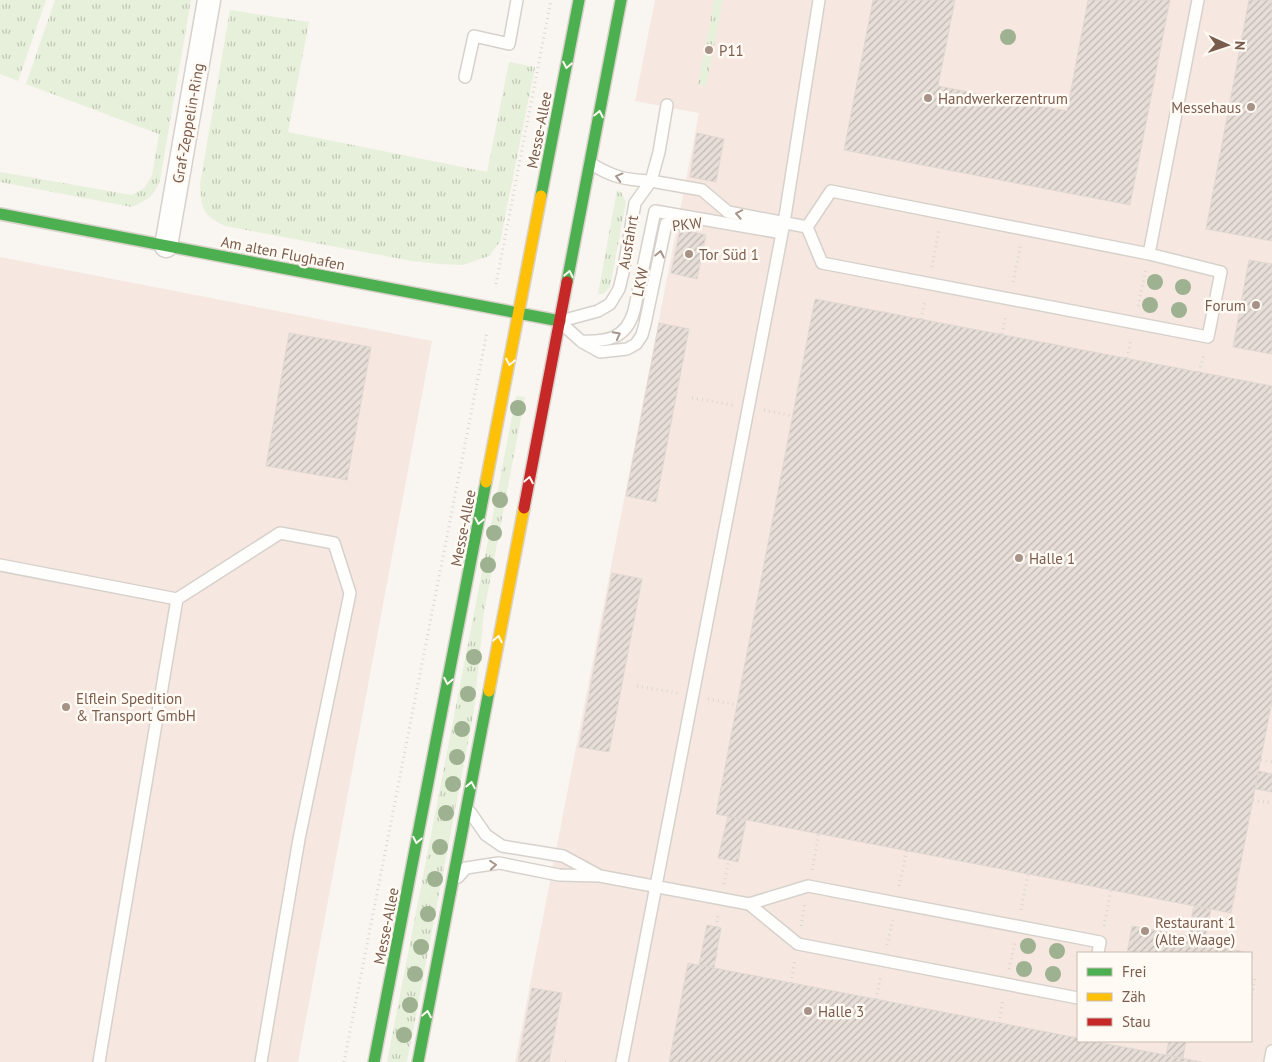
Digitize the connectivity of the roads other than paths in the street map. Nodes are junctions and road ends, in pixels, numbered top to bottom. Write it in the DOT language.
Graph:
graph roads {
  1 [pos="209,0"];
  2 [pos="517,0"];
  3 [pos="580,0"];
  4 [pos="621,0"];
  5 [pos="819,0"];
  6 [pos="1198,0"];
  7 [pos="465,77"];
  8 [pos="667,105"];
  9 [pos="590,163"];
  10 [pos="651,181"];
  11 [pos="0,214"];
  12 [pos="710,221"];
  13 [pos="807,227"];
  14 [pos="783,228"];
  15 [pos="166,246"];
  16 [pos="1149,254"];
  17 [pos="519,314"];
  18 [pos="560,321"];
  19 [pos="581,341"];
  20 [pos="0,565"];
  21 [pos="177,599"];
  22 [pos="466,807"];
  23 [pos="600,876"];
  24 [pos="452,884"];
  25 [pos="655,887"];
  26 [pos="749,904"];
  27 [pos="1099,948"];
  28 [pos="1077,998"];
  29 [pos="1272,1051"];
  30 [pos="99,1062"];
  31 [pos="261,1062"];
  32 [pos="374,1062"];
  33 [pos="418,1062"];
  34 [pos="622,1062"];
  35 [pos="1270,1062"];
  1 -- 15 [label="street, Graf-Zeppelin-Ring"];
  2 -- 7 [label="lane"];
  3 -- 17 [label="main road, Messe-Allee, one-way"];
  9 -- 4 [label="main road, one-way"];
  5 -- 14 [label="lane"];
  6 -- 16 [label="lane"];
  8 -- 10 [label="lane"];
  10 -- 9 [label="lane, one-way"];
  18 -- 9 [label="main road, one-way"];
  14 -- 10 [label="lane, one-way"];
  10 -- 18 [label="lane, Ausfahrt"];
  11 -- 15 [label="main road, Am alten Flughafen"];
  12 -- 14 [label="lane"];
  19 -- 12 [label="lane, LKW, one-way"];
  19 -- 12 [label="lane, PKW, one-way"];
  13 -- 14 [label="lane"];
  13 -- 16 [label="lane"];
  13 -- 16 [label="lane"];
  14 -- 25 [label="lane"];
  15 -- 17 [label="main road, Am alten Flughafen"];
  17 -- 18 [label="main road, Am alten Flughafen"];
  17 -- 32 [label="main road, Messe-Allee, one-way"];
  18 -- 19 [label="lane"];
  22 -- 18 [label="main road, one-way"];
  20 -- 21 [label="lane"];
  21 -- 30 [label="lane"];
  21 -- 31 [label="lane"];
  22 -- 23 [label="lane"];
  22 -- 24 [label="main road"];
  24 -- 23 [label="lane, one-way"];
  23 -- 25 [label="lane"];
  33 -- 24 [label="main road, one-way"];
  25 -- 26 [label="lane"];
  25 -- 34 [label="lane"];
  26 -- 27 [label="lane"];
  26 -- 28 [label="lane"];
  29 -- 35 [label="lane"];
}
